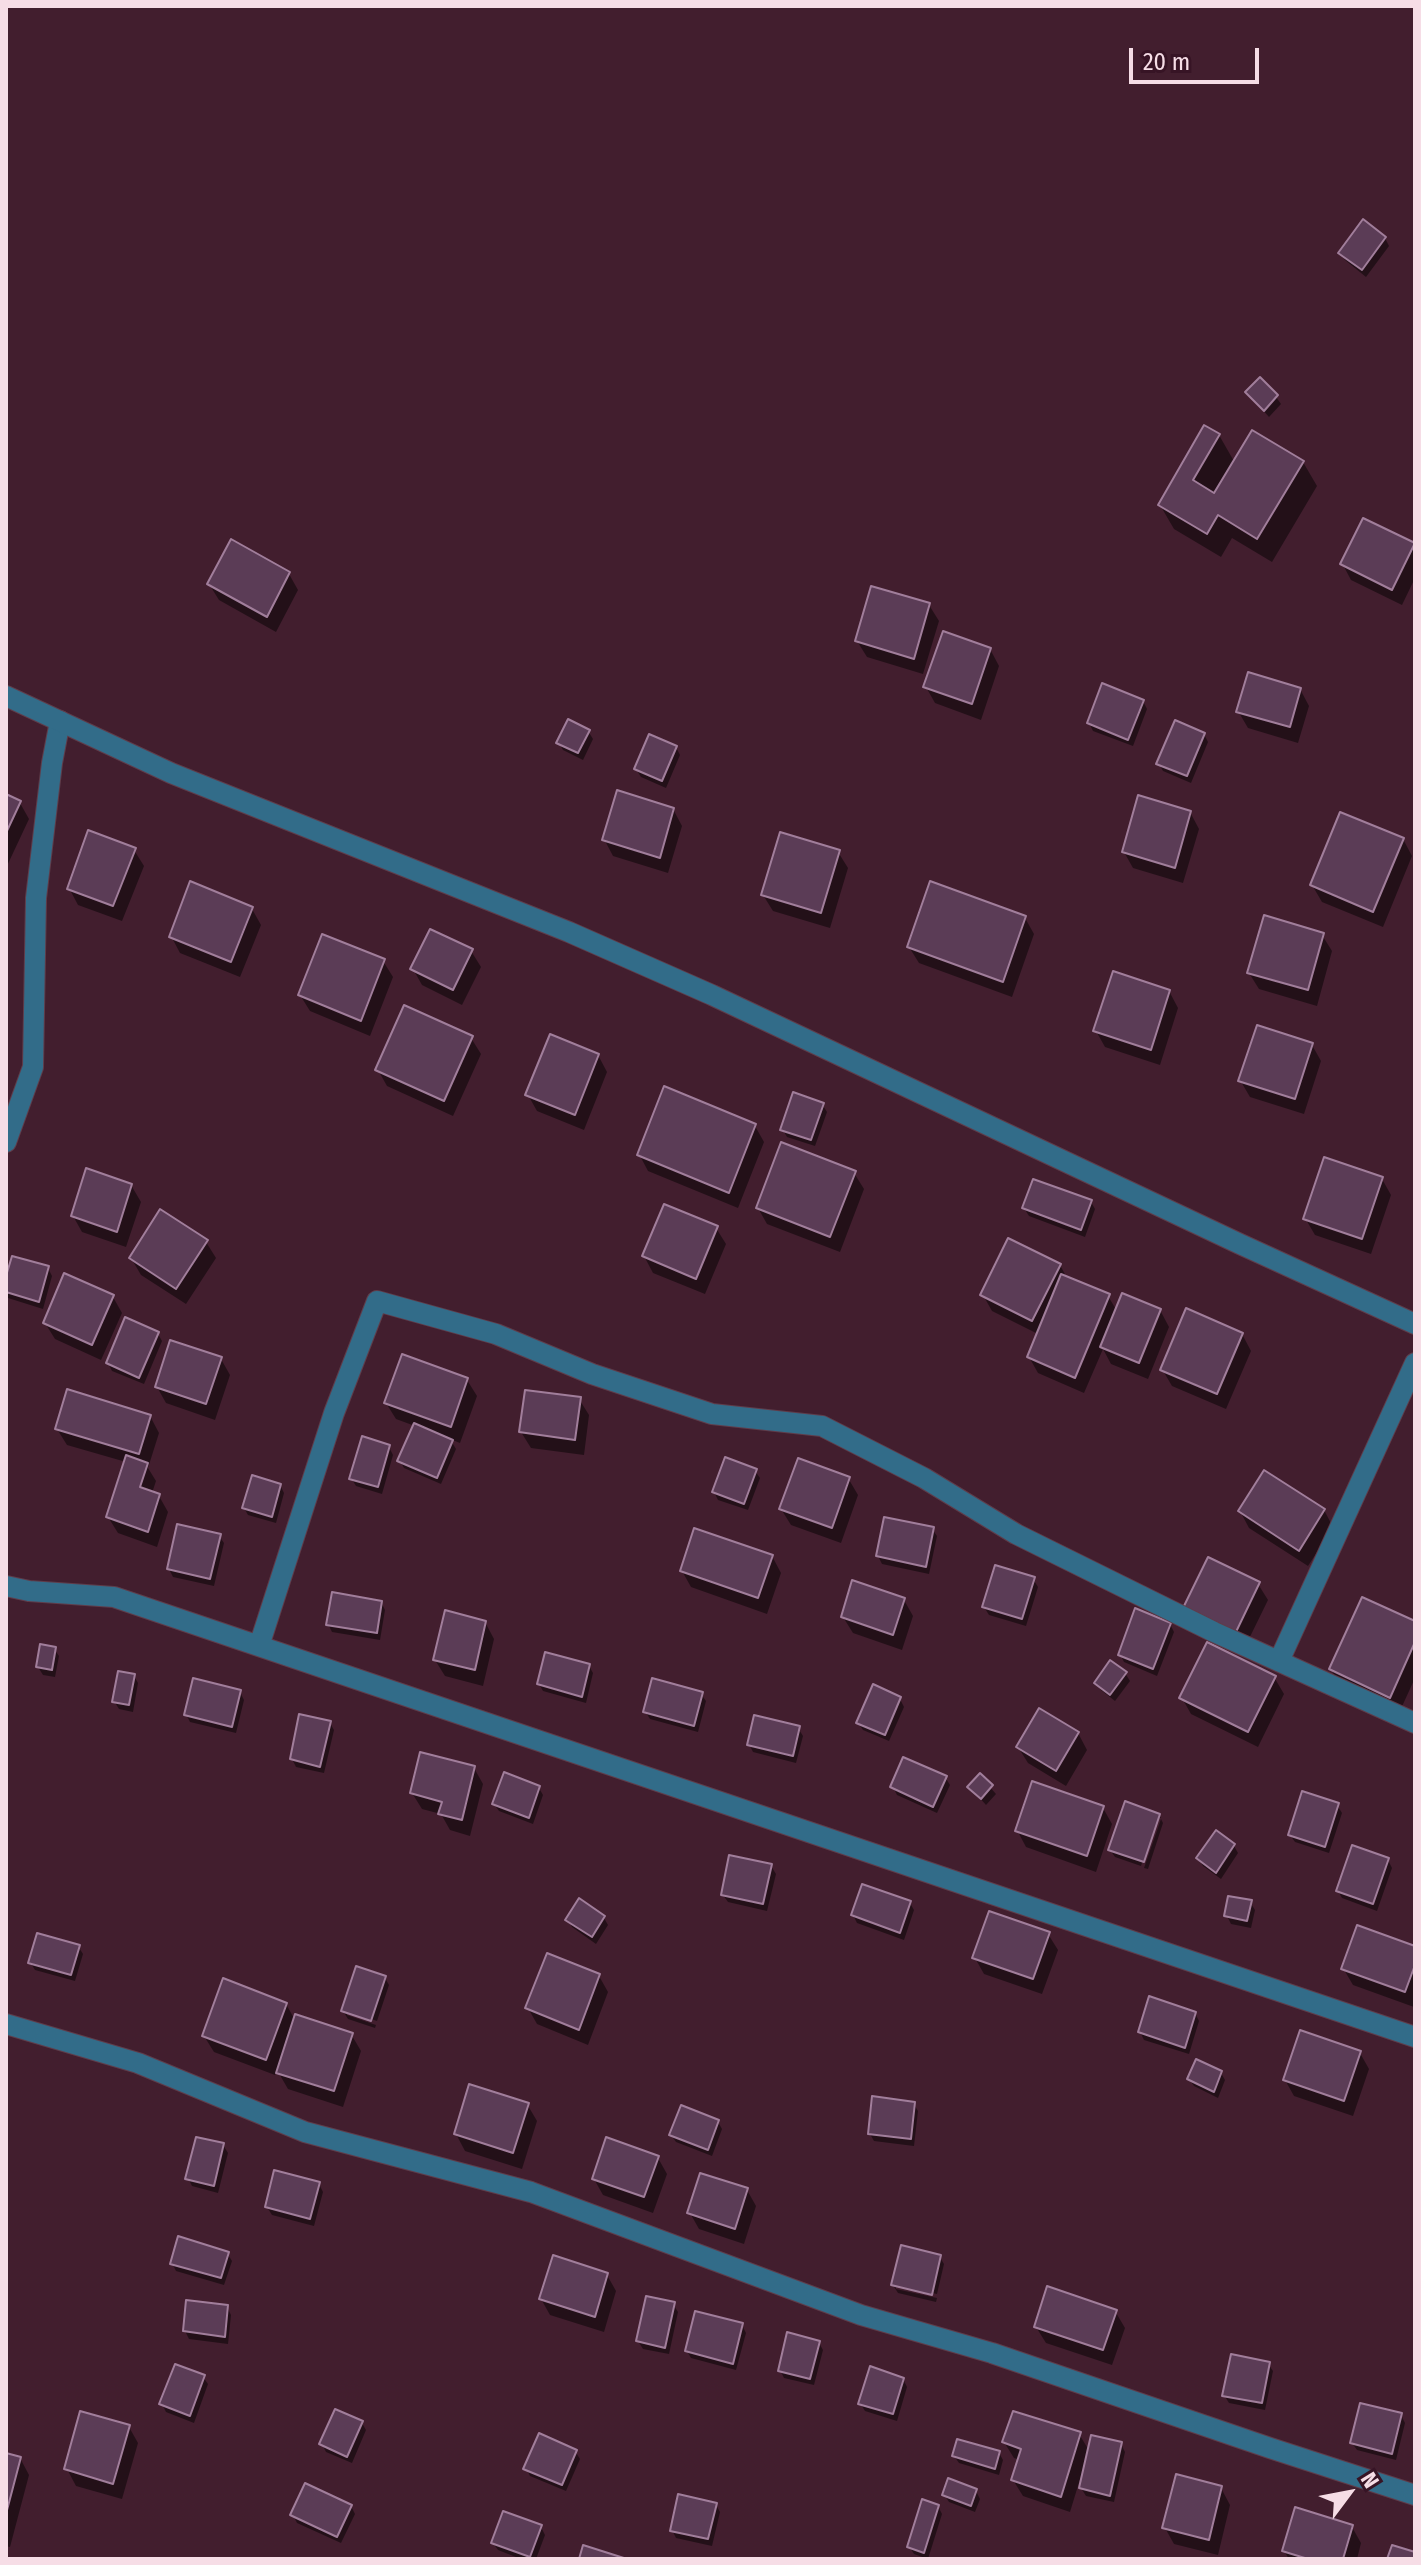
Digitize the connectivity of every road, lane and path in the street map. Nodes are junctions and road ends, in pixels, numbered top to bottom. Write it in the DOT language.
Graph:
graph roads {
  1 [pos="6,696"];
  2 [pos="60,721"];
  3 [pos="6,1142"];
  4 [pos="1415,1324"];
  5 [pos="1415,1363"];
  6 [pos="6,1586"];
  7 [pos="259,1646"];
  8 [pos="1279,1661"];
  9 [pos="1415,1723"];
  10 [pos="6,2024"];
  11 [pos="1415,2037"];
  12 [pos="1415,2495"];
  1 -- 2 [label="street"];
  2 -- 3 [label="street"];
  2 -- 4 [label="street"];
  5 -- 8 [label="street"];
  6 -- 7 [label="street"];
  7 -- 8 [label="street"];
  7 -- 11 [label="street"];
  8 -- 9 [label="street"];
  10 -- 12 [label="street"];
}
